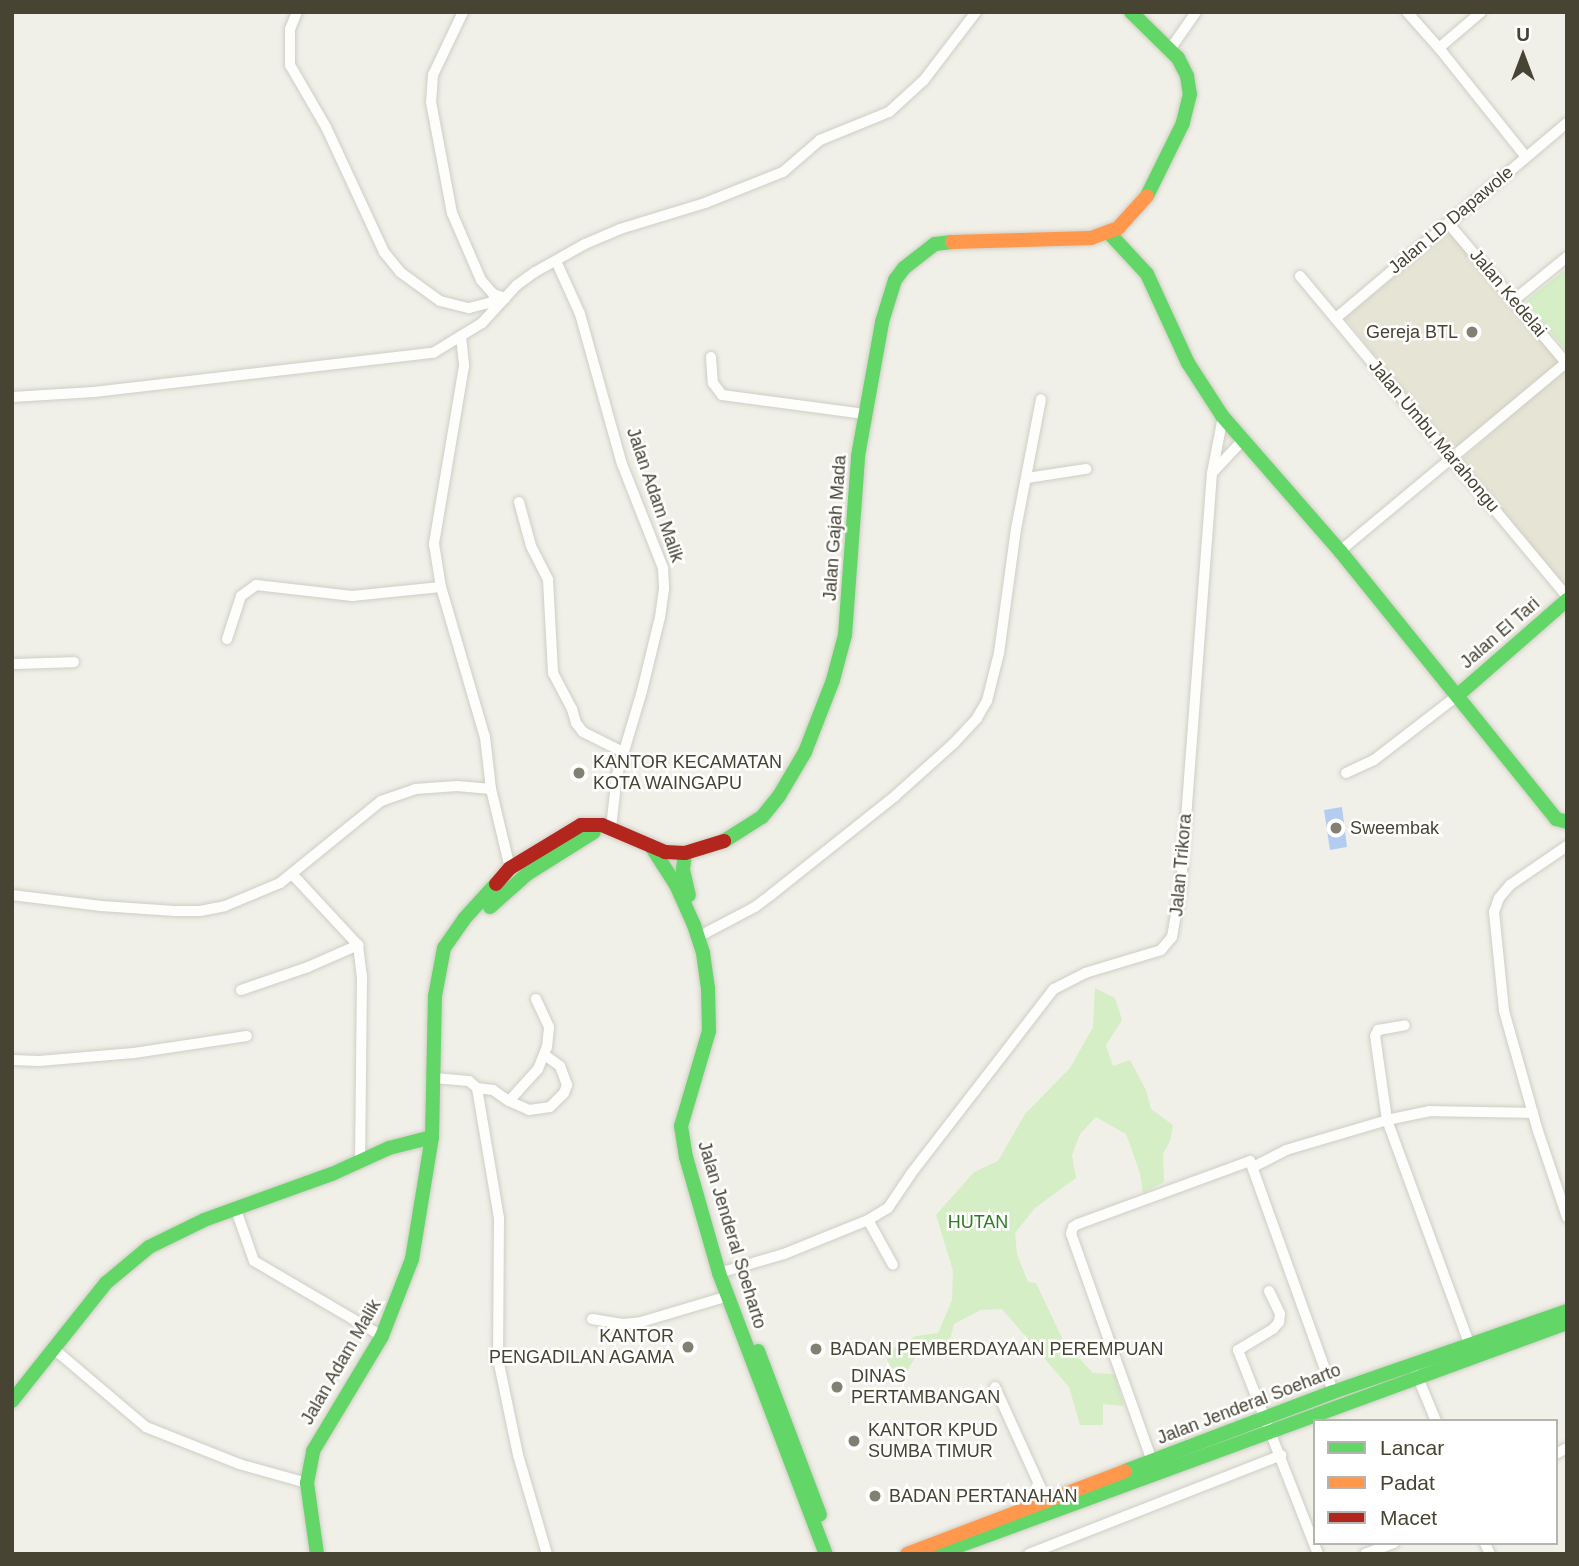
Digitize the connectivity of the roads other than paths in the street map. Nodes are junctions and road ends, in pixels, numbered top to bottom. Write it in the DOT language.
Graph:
graph roads {
  1 [pos="297,12"];
  2 [pos="463,12"];
  3 [pos="976,12"];
  4 [pos="1131,12"];
  5 [pos="1195,12"];
  6 [pos="1407,12"];
  7 [pos="1481,12"];
  8 [pos="1171,48"];
  9 [pos="1439,48"];
  10 [pos="1567,123"];
  11 [pos="1526,157"];
  12 [pos="1448,223"];
  13 [pos="1109,233"];
  14 [pos="1567,257"];
  15 [pos="556,261"];
  16 [pos="1300,276"];
  17 [pos="503,297"];
  18 [pos="1514,300"];
  19 [pos="1336,318"];
  20 [pos="461,336"];
  21 [pos="711,357"];
  22 [pos="1566,363"];
  23 [pos="12,397"];
  24 [pos="1041,399"];
  25 [pos="865,414"];
  26 [pos="1223,417"];
  27 [pos="1242,440"];
  28 [pos="1454,460"];
  29 [pos="1086,469"];
  30 [pos="1212,472"];
  31 [pos="1027,478"];
  32 [pos="519,502"];
  33 [pos="1340,551"];
  34 [pos="441,587"];
  35 [pos="1567,598"];
  36 [pos="227,639"];
  37 [pos="74,662"];
  38 [pos="12,664"];
  39 [pos="1458,695"];
  40 [pos="623,752"];
  41 [pos="1346,773"];
  42 [pos="491,789"];
  43 [pos="1567,821"];
  44 [pos="607,827"];
  45 [pos="651,846"];
  46 [pos="1567,846"];
  47 [pos="685,853"];
  48 [pos="510,868"];
  49 [pos="293,874"];
  50 [pos="12,895"];
  51 [pos="702,935"];
  52 [pos="358,945"];
  53 [pos="241,990"];
  54 [pos="536,999"];
  55 [pos="1405,1025"];
  56 [pos="247,1036"];
  57 [pos="545,1055"];
  58 [pos="12,1060"];
  59 [pos="434,1072"];
  60 [pos="477,1088"];
  61 [pos="509,1101"];
  62 [pos="1533,1113"];
  63 [pos="1387,1119"];
  64 [pos="432,1137"];
  65 [pos="360,1161"];
  66 [pos="1253,1167"];
  67 [pos="236,1210"];
  68 [pos="1567,1217"];
  69 [pos="868,1220"];
  70 [pos="893,1265"];
  71 [pos="724,1273"];
  72 [pos="1269,1291"];
  73 [pos="728,1296"];
  74 [pos="1567,1311"];
  75 [pos="592,1319"];
  76 [pos="1567,1323"];
  77 [pos="382,1336"];
  78 [pos="1469,1343"];
  79 [pos="54,1349"];
  80 [pos="1414,1370"];
  81 [pos="995,1387"];
  82 [pos="1333,1392"];
  83 [pos="12,1401"];
  84 [pos="777,1414"];
  85 [pos="1435,1419"];
  86 [pos="1269,1424"];
  87 [pos="1281,1455"];
  88 [pos="1152,1461"];
  89 [pos="307,1483"];
  90 [pos="1049,1505"];
  91 [pos="1313,1541"];
  92 [pos="1389,1545"];
  93 [pos="1042,1551"];
  94 [pos="317,1554"];
  95 [pos="547,1554"];
  96 [pos="826,1554"];
  97 [pos="835,1554"];
  98 [pos="907,1554"];
  99 [pos="937,1554"];
  100 [pos="1029,1554"];
  101 [pos="1366,1554"];
  1 -- 17 [label="street"];
  2 -- 17 [label="street"];
  3 -- 15 [label="street"];
  4 -- 8 [label="main road"];
  5 -- 8 [label="street"];
  6 -- 9 [label="street"];
  7 -- 9 [label="street"];
  8 -- 13 [label="main road"];
  9 -- 11 [label="street"];
  10 -- 11 [label="street, Jalan LD Dapawole"];
  11 -- 12 [label="street, Jalan LD Dapawole"];
  12 -- 18 [label="street, Jalan Kedelai"];
  12 -- 19 [label="street, Jalan LD Dapawole"];
  13 -- 25 [label="main road, Jalan Gajah Mada"];
  13 -- 26 [label="main road"];
  14 -- 18 [label="street"];
  15 -- 17 [label="street"];
  15 -- 40 [label="street, Jalan Adam Malik"];
  16 -- 19 [label="street, Jalan Umbu Marahongu"];
  17 -- 20 [label="street"];
  18 -- 22 [label="street, Jalan Kedelai"];
  19 -- 28 [label="street, Jalan Umbu Marahongu"];
  20 -- 23 [label="street"];
  20 -- 34 [label="street"];
  21 -- 25 [label="street"];
  22 -- 28 [label="street"];
  24 -- 31 [label="street"];
  25 -- 47 [label="main road, Jalan Gajah Mada"];
  26 -- 27 [label="main road"];
  26 -- 30 [label="street, Jalan Trikora"];
  27 -- 30 [label="street"];
  27 -- 33 [label="main road"];
  28 -- 33 [label="street"];
  28 -- 35 [label="street, Jalan Umbu Marahongu"];
  29 -- 31 [label="street"];
  30 -- 69 [label="street, Jalan Trikora"];
  31 -- 51 [label="street"];
  32 -- 40 [label="street"];
  33 -- 39 [label="main road"];
  34 -- 36 [label="street"];
  34 -- 42 [label="street"];
  35 -- 39 [label="main road, Jalan El Tari"];
  37 -- 38 [label="street"];
  39 -- 41 [label="street"];
  39 -- 43 [label="main road"];
  40 -- 44 [label="street, Jalan Adam Malik"];
  42 -- 48 [label="street"];
  42 -- 49 [label="street"];
  44 -- 45 [label="main road, Jalan Gajah Mada"];
  44 -- 48 [label="main road, Jalan Adam Malik"];
  44 -- 59 [label="main road, Jalan Adam Malik"];
  45 -- 47 [label="main road, Jalan Gajah Mada"];
  45 -- 51 [label="main road, Jalan Jenderal Soeharto"];
  46 -- 62 [label="street"];
  47 -- 51 [label="main road, Jalan Jenderal Soeharto"];
  48 -- 59 [label="main road, Jalan Adam Malik"];
  49 -- 50 [label="street"];
  49 -- 52 [label="street"];
  51 -- 71 [label="main road, Jalan Jenderal Soeharto"];
  52 -- 53 [label="street"];
  52 -- 65 [label="street"];
  54 -- 57 [label="street"];
  55 -- 63 [label="street"];
  56 -- 58 [label="street"];
  57 -- 61 [label="street"];
  57 -- 61 [label="street"];
  59 -- 60 [label="street"];
  59 -- 64 [label="main road, Jalan Adam Malik"];
  60 -- 61 [label="street"];
  60 -- 95 [label="street"];
  62 -- 63 [label="street"];
  62 -- 68 [label="street"];
  63 -- 66 [label="street"];
  63 -- 78 [label="street"];
  64 -- 65 [label="main road"];
  64 -- 77 [label="main road, Jalan Adam Malik"];
  65 -- 67 [label="main road"];
  66 -- 82 [label="street"];
  66 -- 88 [label="street"];
  67 -- 77 [label="street"];
  67 -- 79 [label="main road"];
  69 -- 70 [label="street"];
  69 -- 71 [label="street, Jalan Trikora"];
  71 -- 73 [label="main road, Jalan Jenderal Soeharto"];
  71 -- 84 [label="main road, Jalan Jenderal Soeharto"];
  72 -- 86 [label="street"];
  73 -- 75 [label="street"];
  73 -- 84 [label="main road, Jalan Jenderal Soeharto"];
  74 -- 78 [label="main road, Jalan Jenderal Soeharto"];
  76 -- 80 [label="main road, Jalan Jenderal Soeharto"];
  77 -- 89 [label="main road, Jalan Adam Malik"];
  78 -- 80 [label="main road, Jalan Jenderal Soeharto"];
  79 -- 83 [label="main road"];
  79 -- 89 [label="street"];
  80 -- 82 [label="main road, Jalan Jenderal Soeharto"];
  80 -- 85 [label="street"];
  80 -- 86 [label="main road, Jalan Jenderal Soeharto"];
  81 -- 90 [label="street"];
  82 -- 86 [label="main road, Jalan Jenderal Soeharto"];
  84 -- 96 [label="main road, Jalan Jenderal Soeharto"];
  84 -- 97 [label="main road, Jalan Jenderal Soeharto"];
  86 -- 87 [label="street"];
  86 -- 88 [label="main road, Jalan Jenderal Soeharto"];
  86 -- 90 [label="main road, Jalan Jenderal Soeharto"];
  87 -- 91 [label="street"];
  87 -- 93 [label="street"];
  88 -- 90 [label="main road, Jalan Jenderal Soeharto"];
  89 -- 94 [label="main road, Jalan Adam Malik"];
  90 -- 98 [label="main road, Jalan Jenderal Soeharto"];
  90 -- 99 [label="main road, Jalan Jenderal Soeharto"];
  92 -- 101 [label="street"];
  93 -- 100 [label="street"];
}
